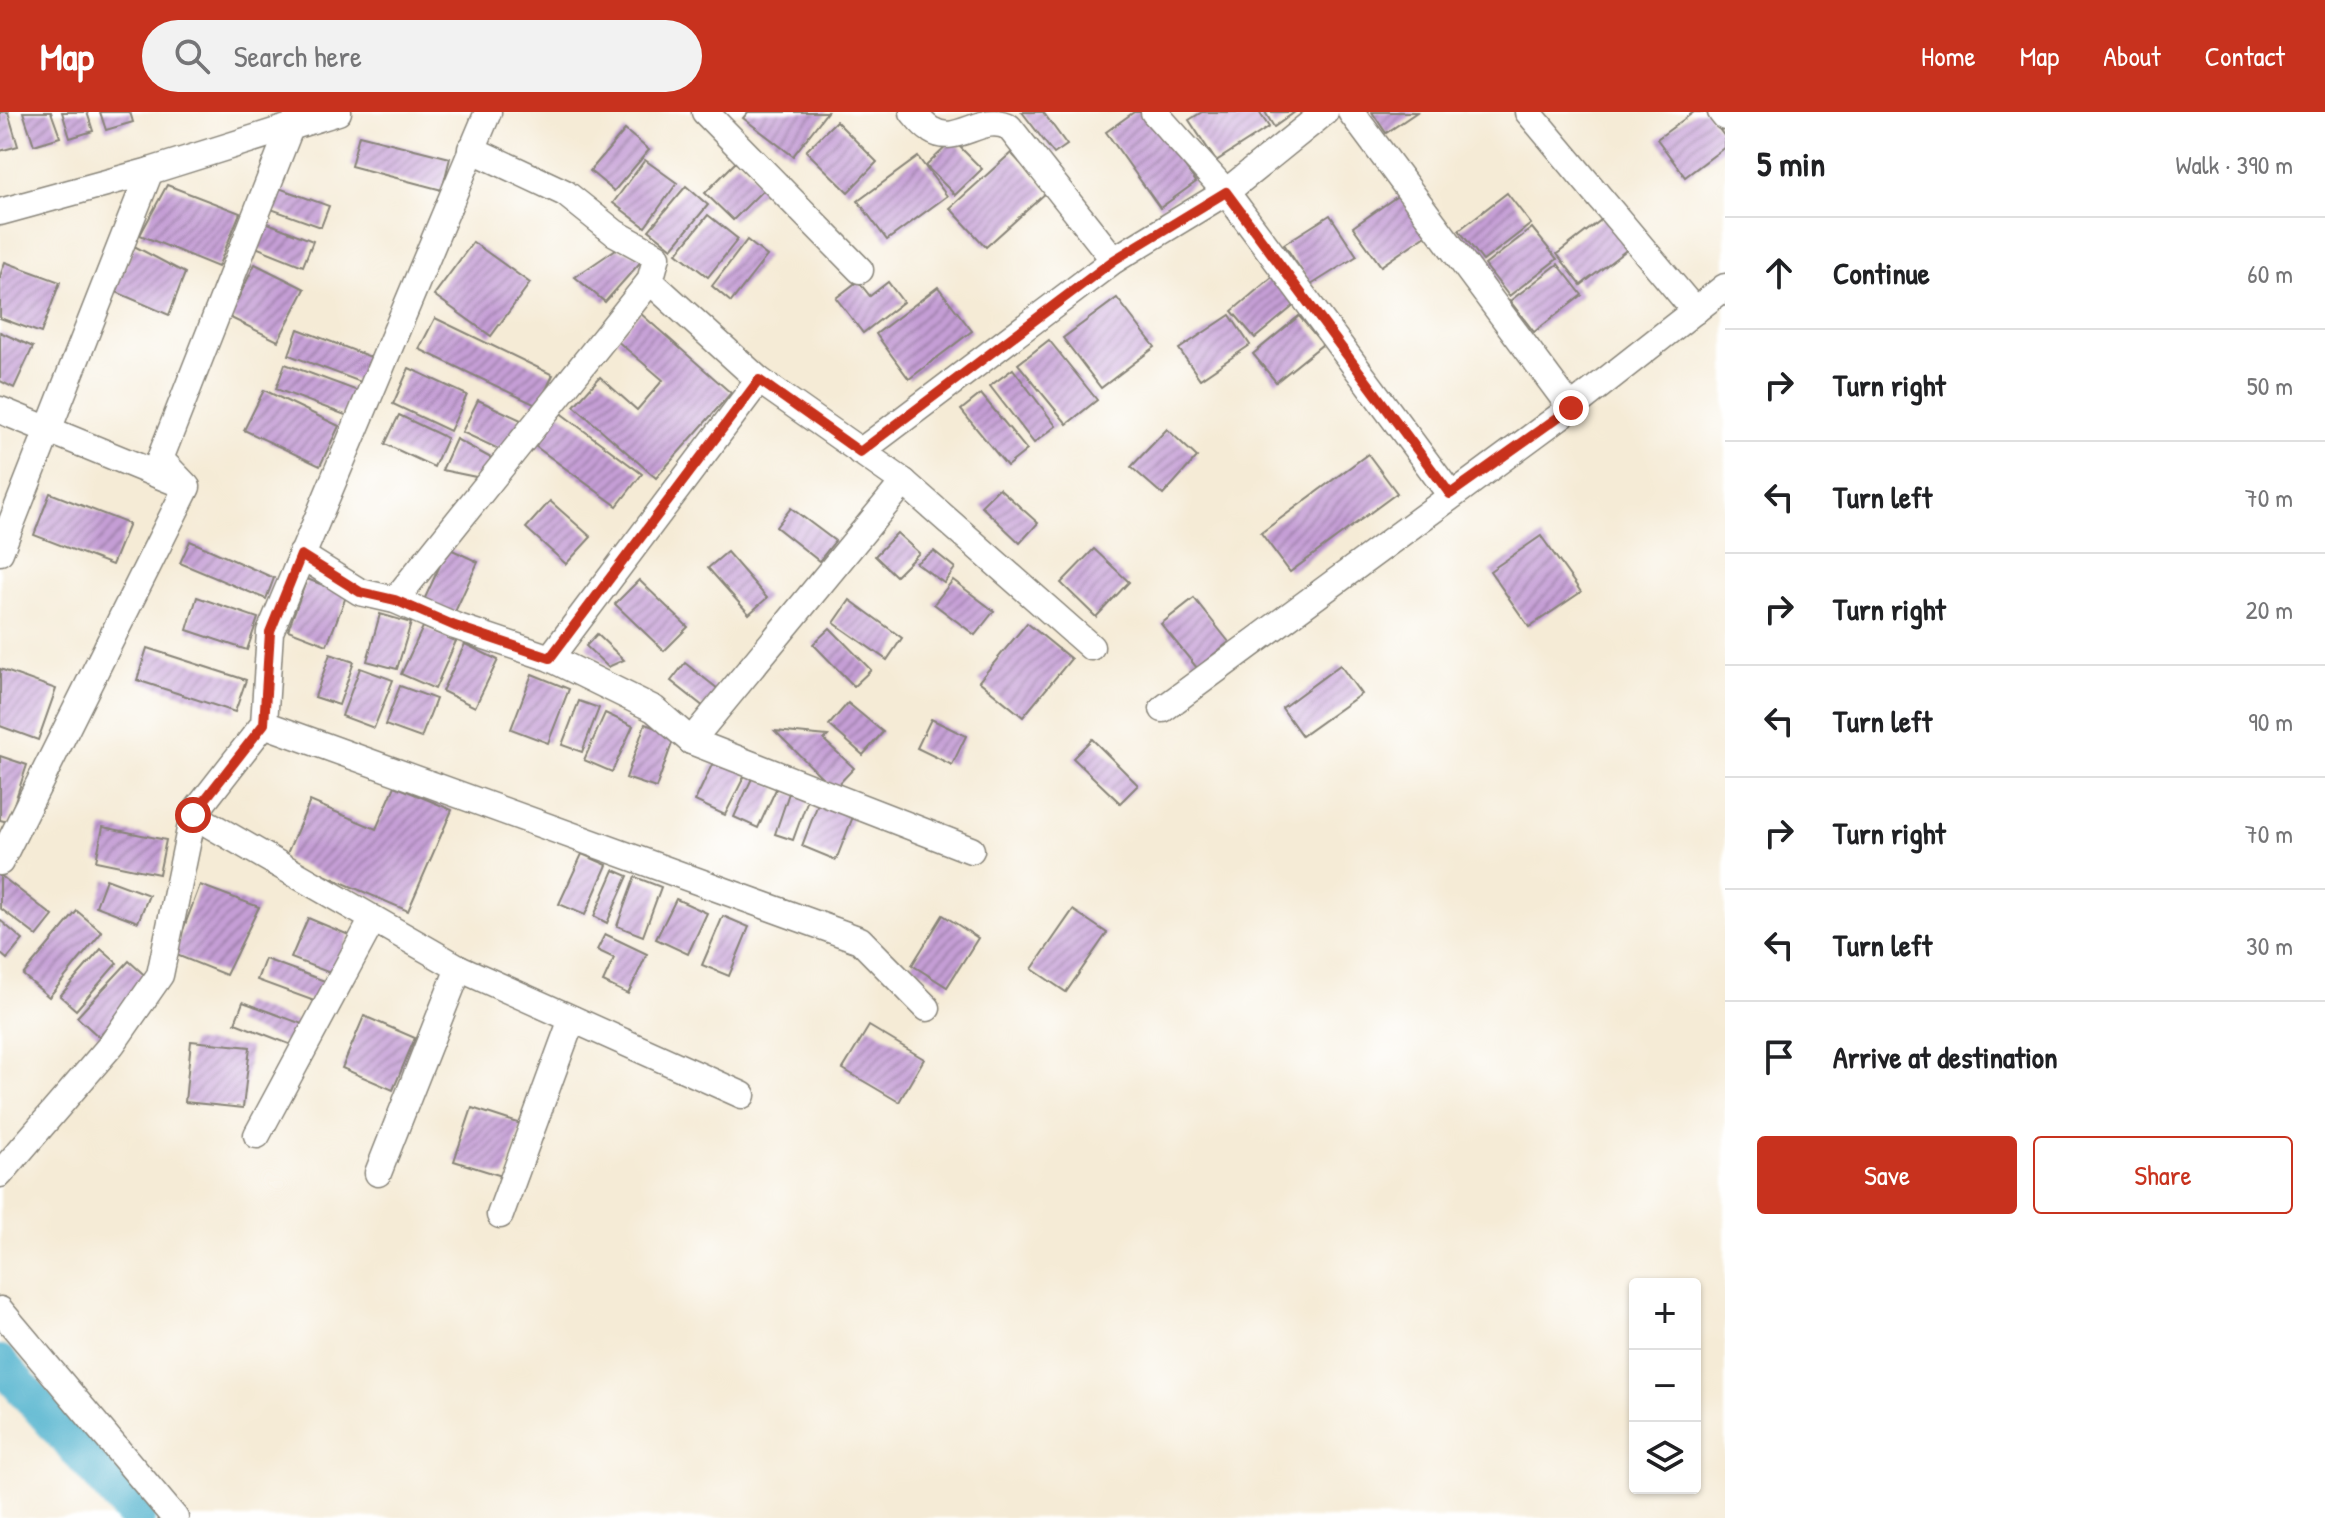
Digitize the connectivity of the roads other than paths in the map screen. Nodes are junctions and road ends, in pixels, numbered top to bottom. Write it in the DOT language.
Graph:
graph roads {
  1 [pos="338,112"];
  2 [pos="488,112"];
  3 [pos="705,112"];
  4 [pos="913,112"];
  5 [pos="1154,112"];
  6 [pos="1325,112"];
  7 [pos="1351,112"];
  8 [pos="1528,112"];
  9 [pos="1721,112"];
  10 [pos="1725,117"];
  11 [pos="290,128"];
  12 [pos="471,149"];
  13 [pos="150,171"];
  14 [pos="1226,192"];
  15 [pos="0,212"];
  16 [pos="1114,260"];
  17 [pos="860,270"];
  18 [pos="650,281"];
  19 [pos="1725,287"];
  20 [pos="1695,311"];
  21 [pos="759,380"];
  22 [pos="1571,408"];
  23 [pos="0,410"];
  24 [pos="50,430"];
  25 [pos="860,452"];
  26 [pos="904,482"];
  27 [pos="187,487"];
  28 [pos="1450,494"];
  29 [pos="0,552"];
  30 [pos="301,555"];
  31 [pos="395,600"];
  32 [pos="1091,647"];
  33 [pos="550,658"];
  34 [pos="1163,709"];
  35 [pos="264,724"];
  36 [pos="691,741"];
  37 [pos="193,815"];
  38 [pos="971,850"];
  39 [pos="0,862"];
  40 [pos="373,919"];
  41 [pos="459,968"];
  42 [pos="927,1008"];
  43 [pos="572,1019"];
  44 [pos="742,1095"];
  45 [pos="257,1135"];
  46 [pos="378,1173"];
  47 [pos="0,1174"];
  48 [pos="500,1215"];
  49 [pos="0,1310"];
  50 [pos="175,1518"];
  1 -- 11 [label="street"];
  2 -- 12 [label="street"];
  3 -- 17 [label="street"];
  4 -- 16 [label="street"];
  5 -- 14 [label="street"];
  6 -- 14 [label="street"];
  7 -- 22 [label="street"];
  8 -- 20 [label="street"];
  9 -- 10 [label="street"];
  11 -- 13 [label="street"];
  11 -- 27 [label="street"];
  12 -- 18 [label="street"];
  12 -- 30 [label="street"];
  13 -- 15 [label="street"];
  13 -- 24 [label="street"];
  14 -- 16 [label="street"];
  14 -- 28 [label="street"];
  16 -- 25 [label="street"];
  18 -- 21 [label="street"];
  18 -- 31 [label="street"];
  19 -- 20 [label="street"];
  20 -- 22 [label="street"];
  21 -- 25 [label="street"];
  21 -- 33 [label="street"];
  22 -- 28 [label="street"];
  23 -- 24 [label="street"];
  24 -- 27 [label="street"];
  24 -- 29 [label="street"];
  25 -- 26 [label="street"];
  26 -- 32 [label="street"];
  26 -- 36 [label="street"];
  27 -- 39 [label="street"];
  28 -- 34 [label="street"];
  30 -- 31 [label="street"];
  30 -- 35 [label="street"];
  31 -- 33 [label="street"];
  33 -- 36 [label="street"];
  35 -- 37 [label="street"];
  35 -- 42 [label="street"];
  36 -- 38 [label="street"];
  37 -- 40 [label="street"];
  37 -- 47 [label="street"];
  40 -- 41 [label="street"];
  40 -- 45 [label="street"];
  41 -- 43 [label="street"];
  41 -- 46 [label="street"];
  43 -- 44 [label="street"];
  43 -- 48 [label="street"];
  49 -- 50 [label="street"];
}
